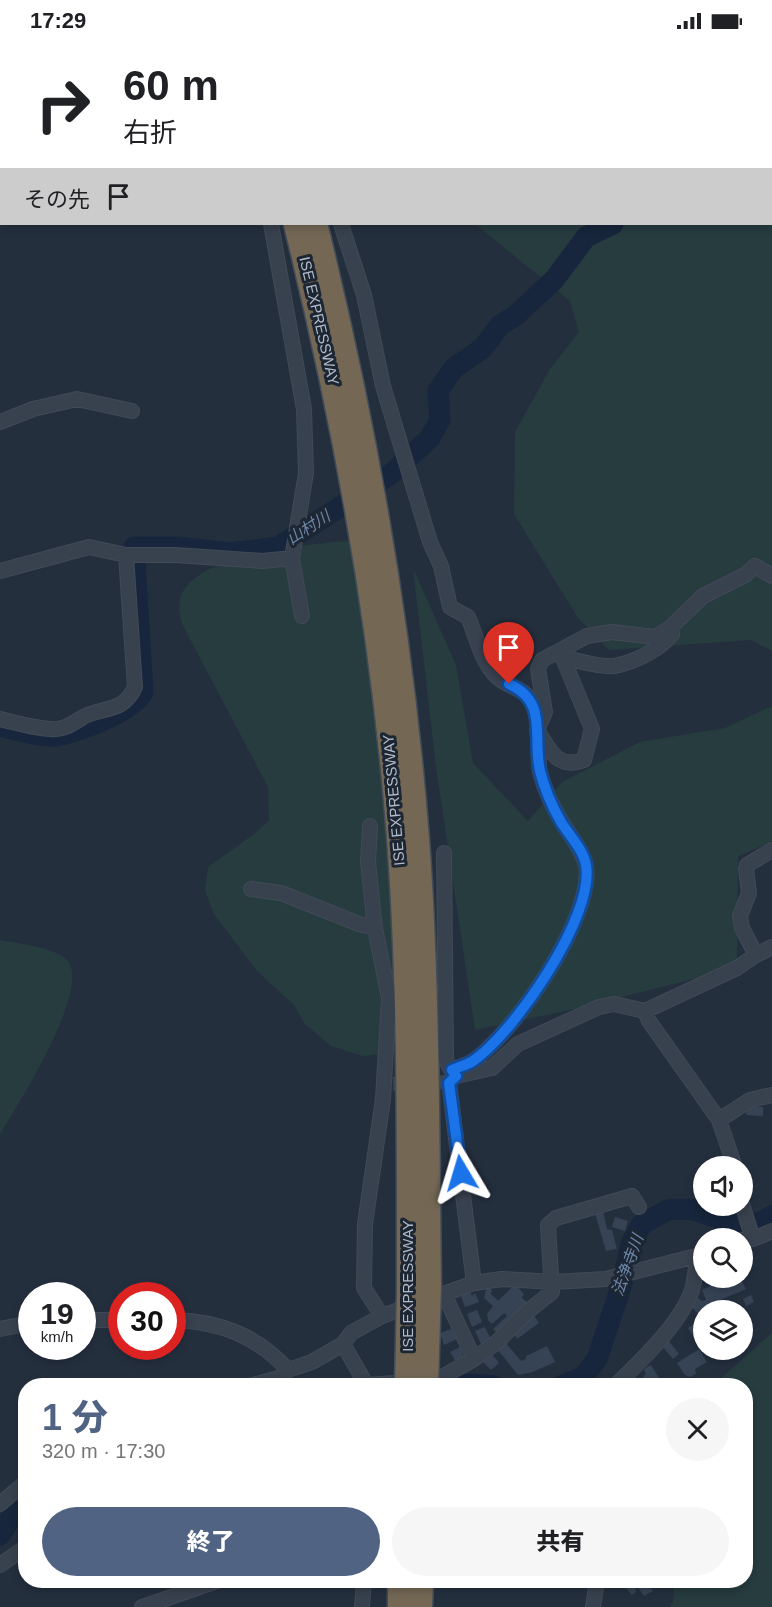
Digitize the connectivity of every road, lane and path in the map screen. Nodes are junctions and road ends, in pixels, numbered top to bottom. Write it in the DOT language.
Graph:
graph roads {
  1 [pos="271,225"];
  2 [pos="296,225"];
  3 [pos="315,225"];
  4 [pos="341,225"];
  5 [pos="132,411"];
  6 [pos="0,422"];
  7 [pos="126,555"];
  8 [pos="292,558"];
  9 [pos="0,571"];
  10 [pos="772,576"];
  11 [pos="302,616"];
  12 [pos="670,628"];
  13 [pos="561,654"];
  14 [pos="0,719"];
  15 [pos="537,730"];
  16 [pos="370,826"];
  17 [pos="772,850"];
  18 [pos="444,853"];
  19 [pos="251,889"];
  20 [pos="375,928"];
  21 [pos="772,947"];
  22 [pos="756,955"];
  23 [pos="645,1011"];
  24 [pos="454,1073"];
  25 [pos="772,1095"];
  26 [pos="719,1120"];
  27 [pos="731,1156"];
  28 [pos="639,1207"];
  29 [pos="772,1231"];
  30 [pos="753,1237"];
  31 [pos="693,1257"];
  32 [pos="553,1282"];
  33 [pos="474,1283"];
  34 [pos="693,1287"];
  35 [pos="428,1292"];
  36 [pos="382,1316"];
  37 [pos="186,1320"];
  38 [pos="18,1326"];
  39 [pos="0,1329"];
  40 [pos="343,1344"];
  41 [pos="474,1359"];
  42 [pos="288,1370"];
  43 [pos="279,1378"];
  44 [pos="362,1378"];
  45 [pos="409,1378"];
  46 [pos="426,1378"];
  47 [pos="441,1378"];
  48 [pos="623,1378"];
  49 [pos="18,1489"];
  50 [pos="0,1504"];
  51 [pos="18,1553"];
  52 [pos="0,1565"];
  53 [pos="197,1588"];
  54 [pos="363,1588"];
  55 [pos="400,1588"];
  56 [pos="421,1588"];
  57 [pos="596,1588"];
  58 [pos="142,1607"];
  59 [pos="362,1607"];
  60 [pos="400,1607"];
  61 [pos="420,1607"];
  62 [pos="592,1607"];
  1 -- 8 [label="street"];
  2 -- 35 [label="highway, ISE EXPRESSWAY"];
  3 -- 35 [label="highway, ISE EXPRESSWAY"];
  4 -- 15 [label="street"];
  5 -- 6 [label="street"];
  7 -- 8 [label="street"];
  7 -- 9 [label="street"];
  7 -- 14 [label="street"];
  8 -- 11 [label="street"];
  10 -- 12 [label="street"];
  12 -- 13 [label="street"];
  12 -- 13 [label="street"];
  13 -- 15 [label="street"];
  13 -- 15 [label="street"];
  15 -- 24 [label="street"];
  16 -- 20 [label="street"];
  17 -- 22 [label="street"];
  18 -- 24 [label="street"];
  19 -- 20 [label="street"];
  20 -- 36 [label="street"];
  21 -- 22 [label="street"];
  22 -- 23 [label="street"];
  23 -- 24 [label="street"];
  23 -- 26 [label="street"];
  24 -- 33 [label="street"];
  25 -- 26 [label="street"];
  26 -- 27 [label="street"];
  28 -- 32 [label="street"];
  29 -- 30 [label="street"];
  31 -- 32 [label="street"];
  32 -- 33 [label="street"];
  32 -- 41 [label="street"];
  33 -- 36 [label="street"];
  34 -- 48 [label="street"];
  35 -- 41 [label="street"];
  35 -- 45 [label="highway, ISE EXPRESSWAY, bridge"];
  35 -- 46 [label="highway, ISE EXPRESSWAY, bridge"];
  36 -- 40 [label="street"];
  37 -- 42 [label="street"];
  38 -- 39 [label="street"];
  40 -- 42 [label="street"];
  40 -- 44 [label="street"];
  41 -- 47 [label="street"];
  42 -- 43 [label="street"];
  49 -- 50 [label="street"];
  51 -- 52 [label="street"];
  53 -- 58 [label="street"];
  54 -- 59 [label="street"];
  55 -- 60 [label="highway"];
  56 -- 61 [label="highway"];
  57 -- 62 [label="street"];
}
